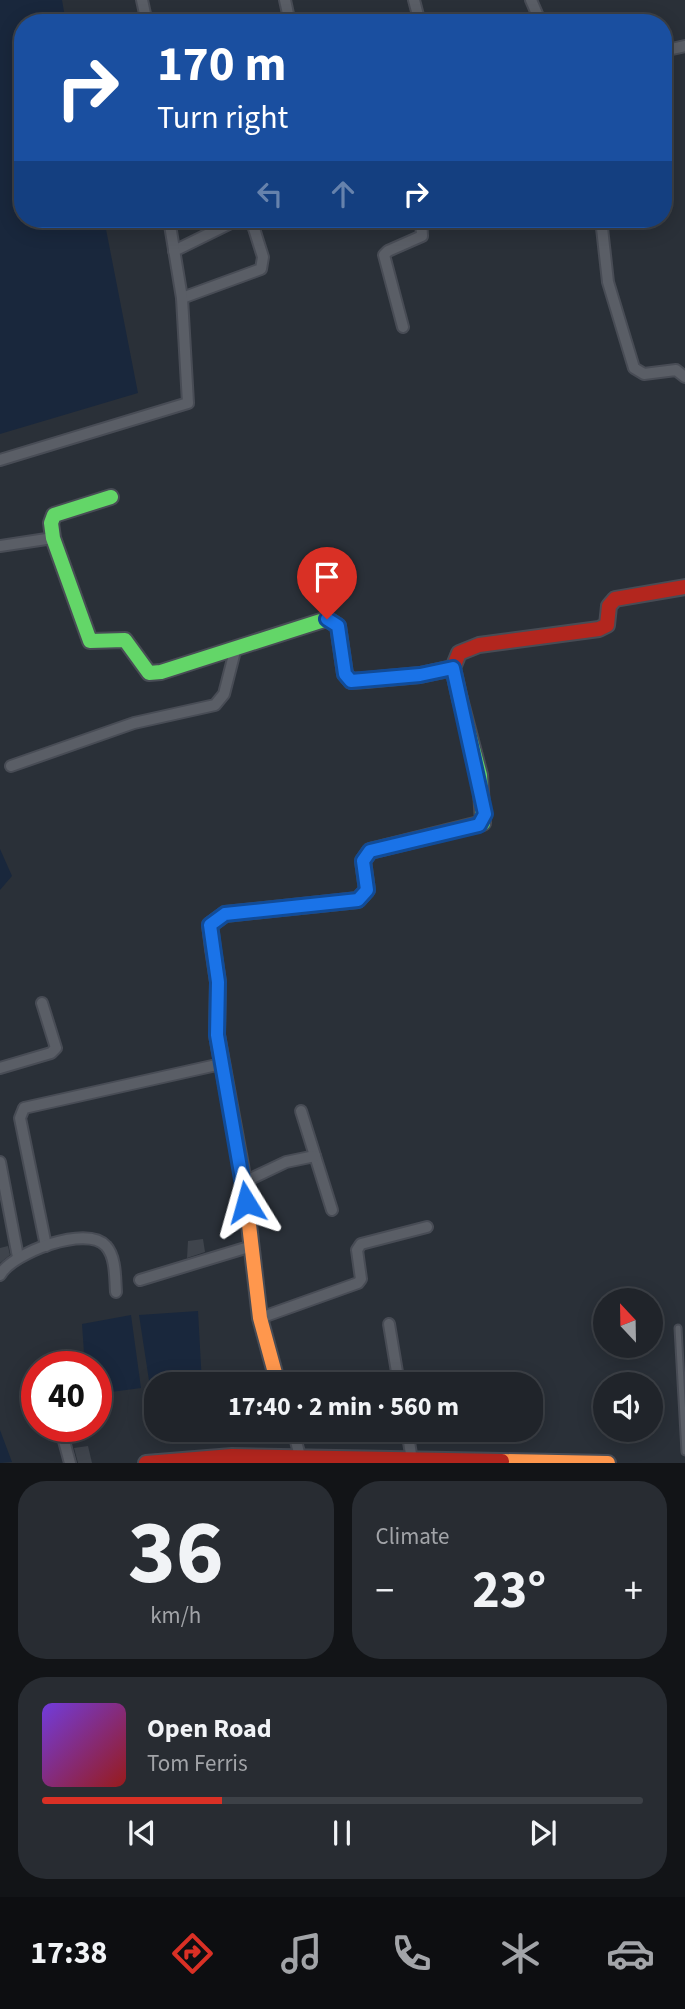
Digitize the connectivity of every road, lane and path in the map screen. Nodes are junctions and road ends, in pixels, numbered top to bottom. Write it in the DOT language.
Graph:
graph roads {
  1 [pos="170,228"];
  2 [pos="221,228"];
  3 [pos="254,228"];
  4 [pos="422,228"];
  5 [pos="602,228"];
  6 [pos="174,251"];
  7 [pos="181,298"];
  8 [pos="403,327"];
  9 [pos="685,377"];
  10 [pos="0,460"];
  11 [pos="111,498"];
  12 [pos="53,538"];
  13 [pos="0,546"];
  14 [pos="685,587"];
  15 [pos="236,647"];
  16 [pos="453,668"];
  17 [pos="11,766"];
  18 [pos="42,1003"];
  19 [pos="221,1064"];
  20 [pos="0,1068"];
  21 [pos="301,1111"];
  22 [pos="315,1156"];
  23 [pos="0,1161"];
  24 [pos="244,1182"];
  25 [pos="332,1210"];
  26 [pos="427,1227"];
  27 [pos="46,1246"];
  28 [pos="252,1246"];
  29 [pos="18,1257"];
  30 [pos="0,1275"];
  31 [pos="140,1280"];
  32 [pos="116,1293"];
  33 [pos="260,1318"];
  34 [pos="389,1324"];
  35 [pos="678,1328"];
  36 [pos="275,1372"];
  37 [pos="397,1372"];
  38 [pos="64,1442"];
  39 [pos="296,1442"];
  40 [pos="409,1442"];
  41 [pos="685,1452"];
  42 [pos="301,1460"];
  43 [pos="412,1460"];
  44 [pos="280,1461"];
  45 [pos="70,1463"];
  46 [pos="146,1463"];
  47 [pos="608,1463"];
  1 -- 6 [label="street"];
  2 -- 6 [label="street"];
  3 -- 7 [label="street"];
  4 -- 8 [label="street"];
  5 -- 9 [label="street"];
  6 -- 7 [label="street"];
  7 -- 10 [label="street"];
  11 -- 12 [label="street"];
  12 -- 13 [label="street"];
  12 -- 15 [label="street"];
  14 -- 16 [label="street"];
  15 -- 16 [label="street"];
  15 -- 17 [label="street"];
  16 -- 19 [label="street"];
  18 -- 20 [label="street"];
  19 -- 24 [label="street"];
  19 -- 27 [label="street"];
  21 -- 22 [label="street"];
  22 -- 24 [label="street"];
  22 -- 25 [label="street"];
  23 -- 29 [label="street"];
  24 -- 28 [label="street"];
  26 -- 33 [label="street"];
  27 -- 29 [label="street"];
  27 -- 32 [label="street"];
  28 -- 31 [label="street"];
  28 -- 33 [label="street"];
  29 -- 30 [label="street"];
  33 -- 36 [label="street"];
  34 -- 37 [label="street"];
  35 -- 41 [label="lane"];
  38 -- 45 [label="street"];
  39 -- 42 [label="street"];
  40 -- 43 [label="street"];
  42 -- 43 [label="street"];
  42 -- 44 [label="street"];
  43 -- 47 [label="street"];
  44 -- 46 [label="street"];
}
